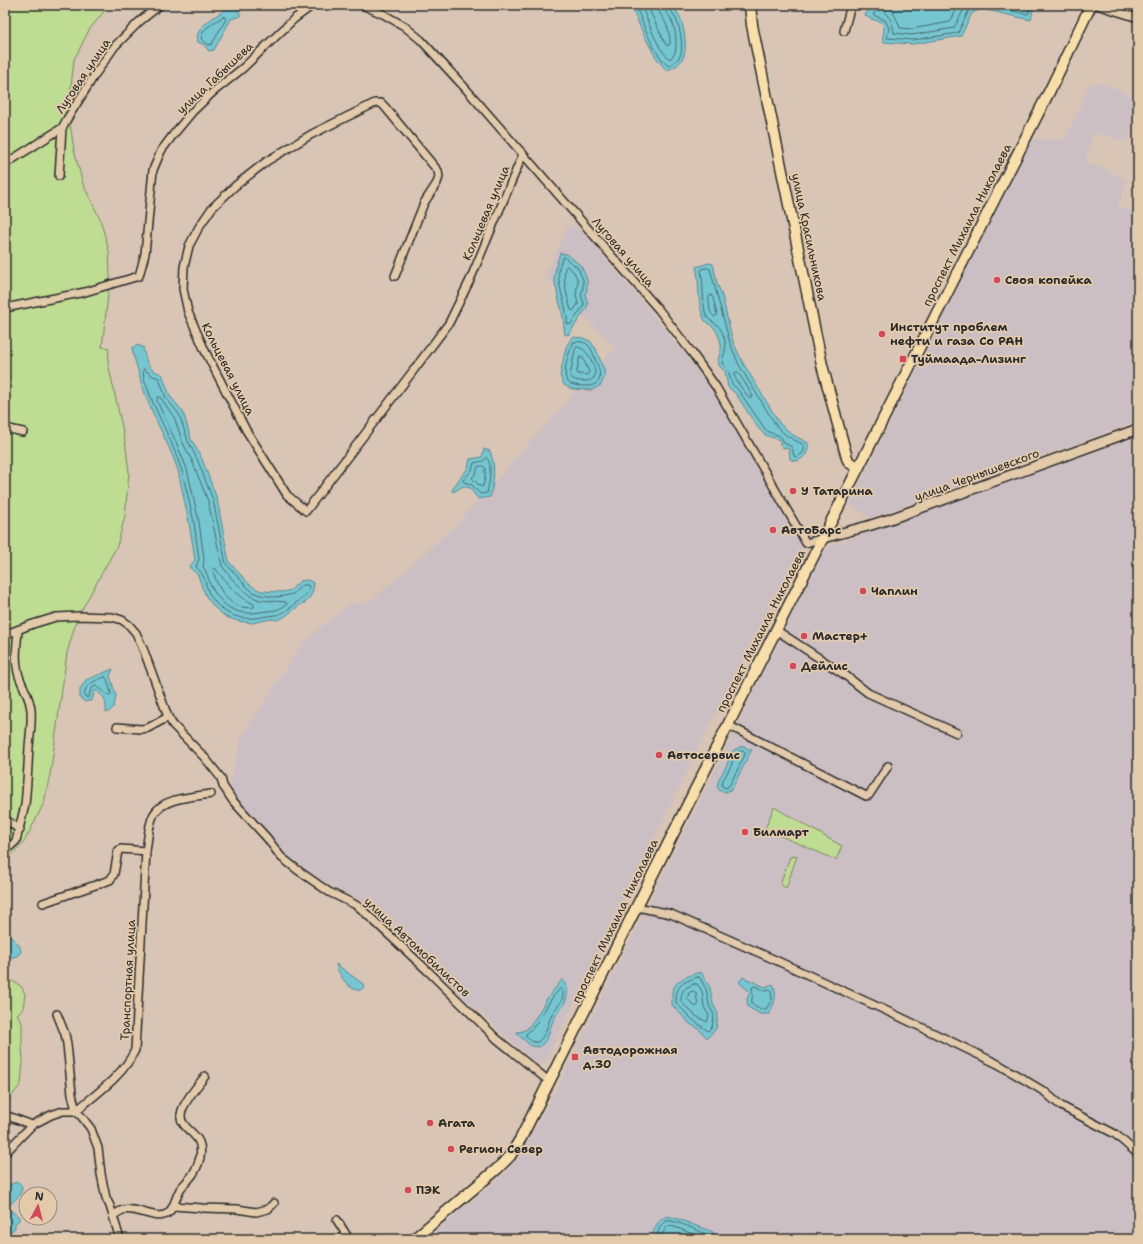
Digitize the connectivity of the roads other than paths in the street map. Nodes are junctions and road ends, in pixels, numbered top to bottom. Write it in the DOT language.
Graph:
graph roads {
  1 [pos="160,5"];
  2 [pos="313,5"];
  3 [pos="362,5"];
  4 [pos="750,5"];
  5 [pos="851,5"];
  6 [pos="1091,5"];
  7 [pos="1097,5"];
  8 [pos="1138,18"];
  9 [pos="844,31"];
  10 [pos="62,128"];
  11 [pos="523,154"];
  12 [pos="5,164"];
  13 [pos="59,176"];
  14 [pos="396,276"];
  15 [pos="5,308"];
  16 [pos="5,428"];
  17 [pos="1138,429"];
  18 [pos="23,432"];
  19 [pos="858,468"];
  20 [pos="823,538"];
  21 [pos="18,630"];
  22 [pos="776,630"];
  23 [pos="5,633"];
  24 [pos="168,717"];
  25 [pos="728,725"];
  26 [pos="117,727"];
  27 [pos="957,733"];
  28 [pos="888,766"];
  29 [pos="211,794"];
  30 [pos="5,819"];
  31 [pos="20,830"];
  32 [pos="5,851"];
  33 [pos="146,851"];
  34 [pos="43,903"];
  35 [pos="637,906"];
  36 [pos="57,1014"];
  37 [pos="205,1076"];
  38 [pos="550,1082"];
  39 [pos="76,1111"];
  40 [pos="5,1115"];
  41 [pos="32,1125"];
  42 [pos="5,1153"];
  43 [pos="1138,1154"];
  44 [pos="274,1203"];
  45 [pos="173,1206"];
  46 [pos="113,1216"];
  47 [pos="337,1220"];
  48 [pos="120,1239"];
  49 [pos="349,1239"];
  50 [pos="414,1239"];
  1 -- 10 [label="street, Луговая улица"];
  2 -- 15 [label="street, улица Габышева"];
  3 -- 11 [label="street, Луговая улица"];
  4 -- 19 [label="main road, улица Красильникова"];
  5 -- 9 [label="street"];
  6 -- 19 [label="main road, проспект Михаила Николаева"];
  7 -- 8 [label="street"];
  10 -- 12 [label="street"];
  10 -- 13 [label="street, Луговая улица"];
  11 -- 14 [label="street, Кольцевая улица"];
  11 -- 20 [label="street, Луговая улица"];
  16 -- 18 [label="street"];
  17 -- 20 [label="main road, улица Чернышевского"];
  19 -- 20 [label="main road, проспект Михаила Николаева"];
  20 -- 22 [label="main road, проспект Михаила Николаева"];
  21 -- 23 [label="street, улица Автомобилистов"];
  21 -- 24 [label="street, улица Автомобилистов"];
  21 -- 31 [label="street"];
  22 -- 25 [label="main road, проспект Михаила Николаева"];
  22 -- 27 [label="street"];
  24 -- 26 [label="street"];
  24 -- 38 [label="street, улица Автомобилистов"];
  25 -- 28 [label="street"];
  25 -- 35 [label="main road, проспект Михаила Николаева"];
  29 -- 33 [label="street, Транспортная улица"];
  30 -- 31 [label="street"];
  31 -- 32 [label="street"];
  33 -- 34 [label="street"];
  33 -- 39 [label="street, Транспортная улица"];
  35 -- 38 [label="main road, проспект Михаила Николаева"];
  35 -- 43 [label="street"];
  36 -- 39 [label="street"];
  37 -- 45 [label="street"];
  38 -- 50 [label="main road, проспект Михаила Николаева"];
  39 -- 41 [label="street"];
  39 -- 46 [label="street"];
  40 -- 41 [label="street"];
  41 -- 42 [label="street"];
  44 -- 45 [label="street"];
  45 -- 46 [label="street"];
  46 -- 48 [label="street"];
  47 -- 49 [label="street"];
}
